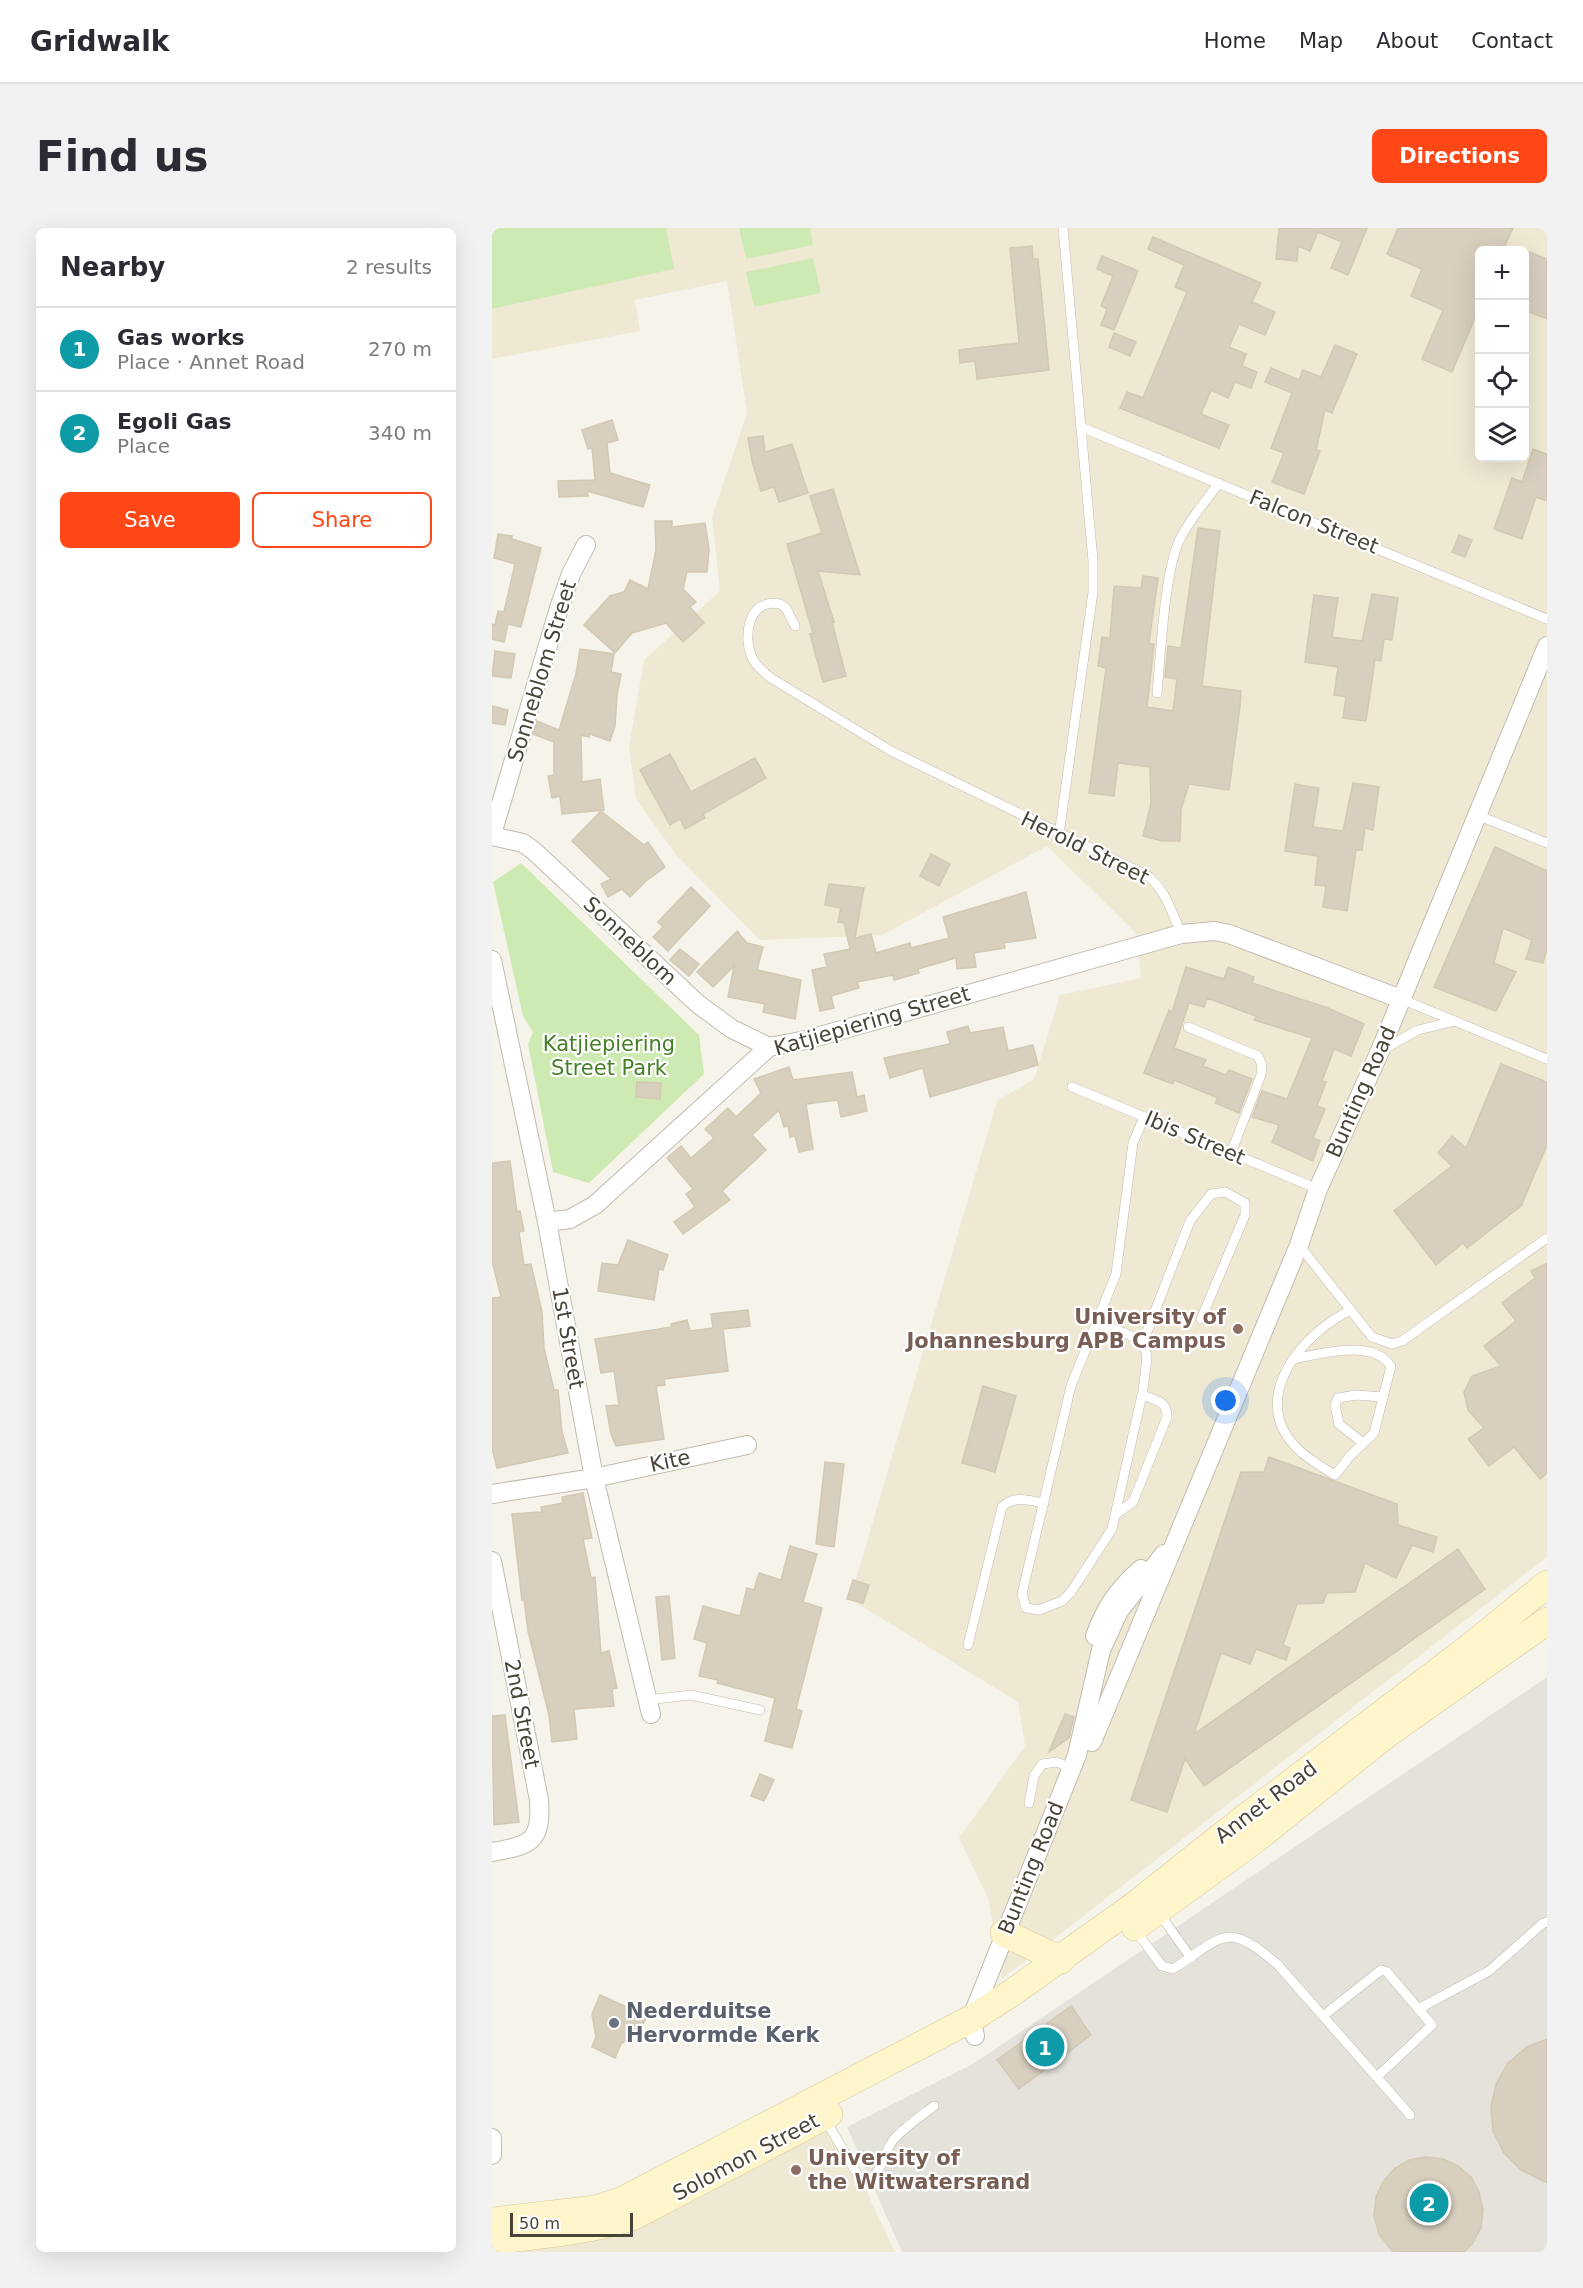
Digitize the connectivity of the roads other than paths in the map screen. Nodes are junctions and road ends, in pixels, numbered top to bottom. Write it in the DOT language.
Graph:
graph roads {
  1 [pos="1063,228"];
  2 [pos="1080,427"];
  3 [pos="1219,483"];
  4 [pos="586,545"];
  5 [pos="1547,618"];
  6 [pos="795,626"];
  7 [pos="1547,646"];
  8 [pos="1157,693"];
  9 [pos="1477,814"];
  10 [pos="492,835"];
  11 [pos="1059,835"];
  12 [pos="1547,843"];
  13 [pos="1181,934"];
  14 [pos="492,960"];
  15 [pos="1401,999"];
  16 [pos="1455,1021"];
  17 [pos="1188,1027"];
  18 [pos="769,1047"];
  19 [pos="1380,1051"];
  20 [pos="1547,1059"];
  21 [pos="1072,1087"];
  22 [pos="1144,1117"];
  23 [pos="1231,1153"];
  24 [pos="1318,1189"];
  25 [pos="547,1222"];
  26 [pos="1547,1238"];
  27 [pos="1299,1245"];
  28 [pos="1351,1310"];
  29 [pos="1201,1320"];
  30 [pos="1096,1323"];
  31 [pos="1143,1342"];
  32 [pos="1293,1359"];
  33 [pos="1142,1395"];
  34 [pos="1383,1397"];
  35 [pos="1363,1443"];
  36 [pos="747,1445"];
  37 [pos="594,1478"];
  38 [pos="492,1494"];
  39 [pos="1044,1503"];
  40 [pos="1116,1514"];
  41 [pos="1177,1539"];
  42 [pos="492,1561"];
  43 [pos="1547,1584"];
  44 [pos="1547,1621"];
  45 [pos="968,1645"];
  46 [pos="649,1707"];
  47 [pos="760,1710"];
  48 [pos="1072,1769"];
  49 [pos="1029,1803"];
  50 [pos="1249,1829"];
  51 [pos="492,1852"];
  52 [pos="1142,1917"];
  53 [pos="1547,1922"];
  54 [pos="1009,1936"];
  55 [pos="1191,1958"];
  56 [pos="1061,1960"];
  57 [pos="1420,2008"];
  58 [pos="1323,2016"];
  59 [pos="978,2025"];
  60 [pos="1377,2077"];
  61 [pos="934,2106"];
  62 [pos="1410,2115"];
  63 [pos="823,2116"];
  64 [pos="492,2222"];
  65 [pos="492,2241"];
  1 -- 2 [label="lane"];
  2 -- 3 [label="lane, Falcon Street"];
  2 -- 11 [label="lane"];
  3 -- 5 [label="lane, Falcon Street"];
  3 -- 8 [label="lane"];
  4 -- 10 [label="street, Sonneblom Street"];
  6 -- 11 [label="lane, Herold Street"];
  7 -- 9 [label="street, Bunting Road"];
  9 -- 12 [label="lane"];
  9 -- 15 [label="street, Bunting Road"];
  10 -- 18 [label="street, Sonneblom"];
  11 -- 13 [label="lane, Herold Street"];
  13 -- 15 [label="street"];
  13 -- 18 [label="street, Katjiepiering Street"];
  14 -- 25 [label="street, 1st Street"];
  15 -- 16 [label="lane"];
  15 -- 19 [label="street, Bunting Road"];
  16 -- 19 [label="lane"];
  16 -- 20 [label="lane"];
  17 -- 23 [label="lane"];
  18 -- 25 [label="street, Katjiepiering Street"];
  19 -- 24 [label="street, Bunting Road"];
  21 -- 22 [label="lane, Ibis Street"];
  22 -- 23 [label="lane, Ibis Street"];
  22 -- 30 [label="lane"];
  23 -- 24 [label="lane, Ibis Street"];
  24 -- 27 [label="street, Bunting Road"];
  25 -- 37 [label="street, 1st Street"];
  26 -- 28 [label="lane"];
  27 -- 28 [label="lane"];
  27 -- 41 [label="street, Bunting Road"];
  28 -- 32 [label="lane"];
  29 -- 31 [label="lane"];
  30 -- 31 [label="lane"];
  30 -- 39 [label="lane"];
  31 -- 33 [label="lane"];
  32 -- 34 [label="lane"];
  32 -- 35 [label="lane"];
  33 -- 40 [label="lane"];
  33 -- 40 [label="lane"];
  34 -- 35 [label="lane"];
  34 -- 35 [label="lane"];
  36 -- 37 [label="street, Kite"];
  37 -- 38 [label="street, Kite"];
  37 -- 46 [label="street, 1st Street"];
  39 -- 40 [label="lane"];
  39 -- 45 [label="lane"];
  41 -- 48 [label="street, Bunting Road"];
  41 -- 54 [label="street, Bunting Road"];
  42 -- 51 [label="street, 2nd Street"];
  43 -- 50 [label="main road, Annet Road"];
  44 -- 50 [label="main road, Annet Road"];
  46 -- 47 [label="lane"];
  48 -- 49 [label="lane"];
  48 -- 54 [label="street, Bunting Road"];
  50 -- 52 [label="main road, Annet Road"];
  52 -- 55 [label="lane"];
  52 -- 55 [label="lane"];
  52 -- 56 [label="main road, Annet Road"];
  52 -- 59 [label="main road, Annet Road"];
  53 -- 57 [label="lane"];
  54 -- 56 [label="main road"];
  54 -- 59 [label="street, Bunting Road"];
  55 -- 58 [label="lane"];
  56 -- 59 [label="main road, Annet Road"];
  57 -- 58 [label="lane"];
  57 -- 60 [label="lane"];
  58 -- 60 [label="lane"];
  59 -- 63 [label="main road, Solomon Street"];
  59 -- 64 [label="main road, Solomon Street"];
  60 -- 62 [label="lane"];
  61 -- 63 [label="lane"];
  63 -- 65 [label="main road, Solomon Street"];
}
